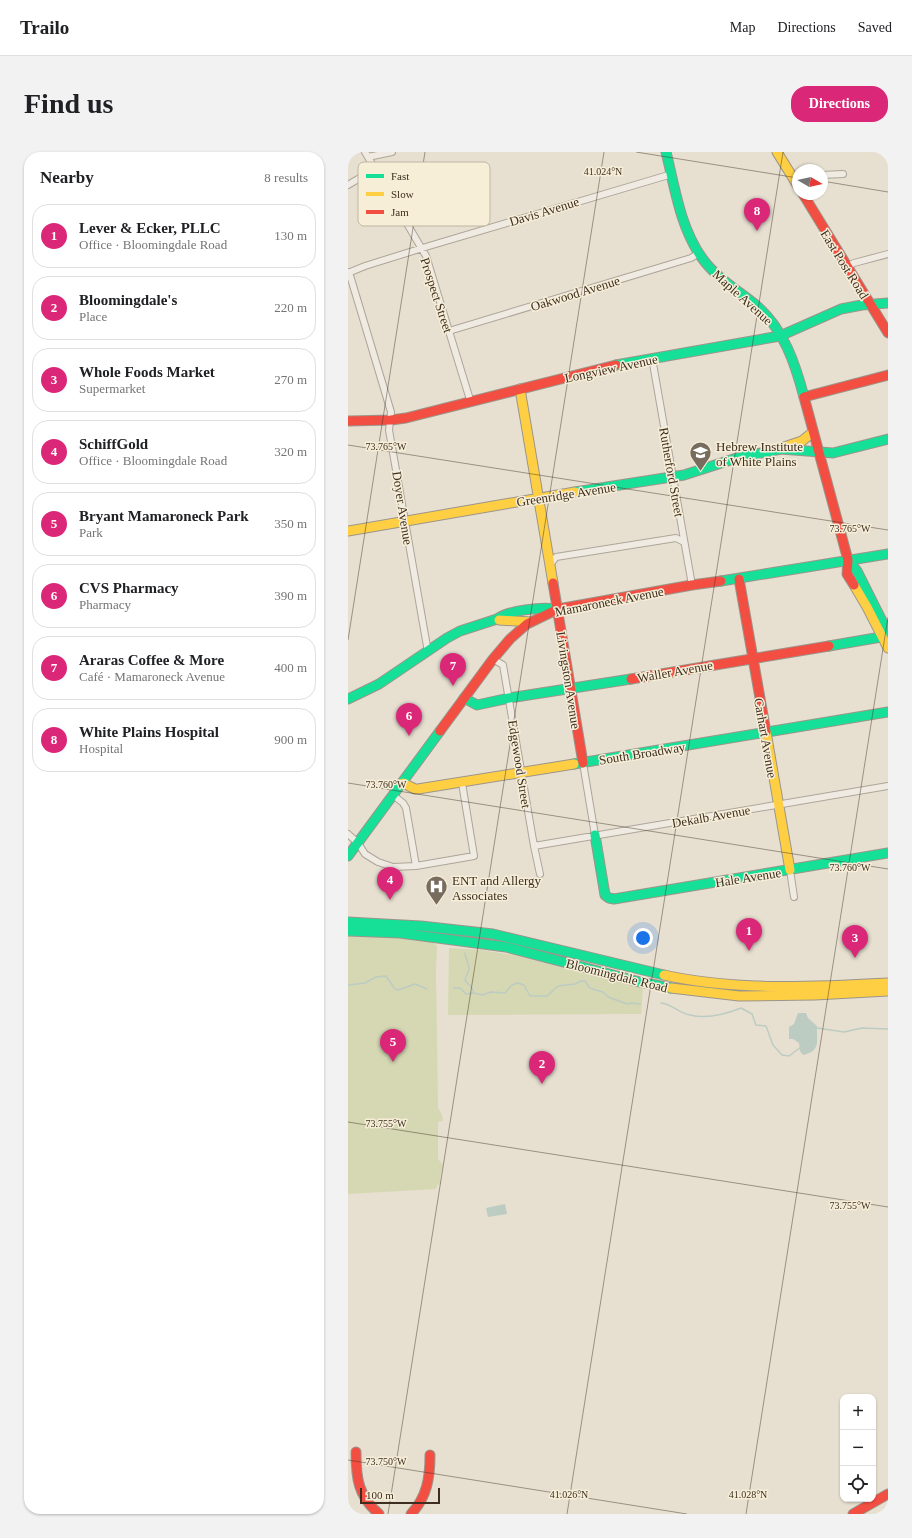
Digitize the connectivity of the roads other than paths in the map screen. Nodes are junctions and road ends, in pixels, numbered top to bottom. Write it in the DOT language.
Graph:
graph roads {
  1 [pos="392,152"];
  2 [pos="666,152"];
  3 [pos="777,152"];
  4 [pos="367,155"];
  5 [pos="672,174"];
  6 [pos="843,174"];
  7 [pos="792,175"];
  8 [pos="828,175"];
  9 [pos="358,179"];
  10 [pos="348,185"];
  11 [pos="807,200"];
  12 [pos="408,226"];
  13 [pos="421,248"];
  14 [pos="699,253"];
  15 [pos="888,254"];
  16 [pos="846,267"];
  17 [pos="348,272"];
  18 [pos="888,303"];
  19 [pos="870,304"];
  20 [pos="449,331"];
  21 [pos="888,333"];
  22 [pos="780,336"];
  23 [pos="652,358"];
  24 [pos="888,375"];
  25 [pos="520,389"];
  26 [pos="804,397"];
  27 [pos="471,403"];
  28 [pos="391,420"];
  29 [pos="348,421"];
  30 [pos="813,432"];
  31 [pos="888,439"];
  32 [pos="799,443"];
  33 [pos="782,448"];
  34 [pos="819,453"];
  35 [pos="672,477"];
  36 [pos="538,498"];
  37 [pos="405,521"];
  38 [pos="348,531"];
  39 [pos="684,542"];
  40 [pos="888,554"];
  41 [pos="848,560"];
  42 [pos="550,565"];
  43 [pos="739,579"];
  44 [pos="692,585"];
  45 [pos="558,609"];
  46 [pos="497,620"];
  47 [pos="531,622"];
  48 [pos="886,635"];
  49 [pos="888,648"];
  50 [pos="428,652"];
  51 [pos="752,658"];
  52 [pos="493,659"];
  53 [pos="571,689"];
  54 [pos="464,698"];
  55 [pos="509,698"];
  56 [pos="348,699"];
  57 [pos="886,711"];
  58 [pos="766,732"];
  59 [pos="583,763"];
  60 [pos="522,773"];
  61 [pos="402,783"];
  62 [pos="462,783"];
  63 [pos="888,786"];
  64 [pos="393,795"];
  65 [pos="778,804"];
  66 [pos="348,834"];
  67 [pos="595,835"];
  68 [pos="358,843"];
  69 [pos="534,846"];
  70 [pos="888,853"];
  71 [pos="348,856"];
  72 [pos="416,866"];
  73 [pos="790,870"];
  74 [pos="540,874"];
  75 [pos="794,897"];
  76 [pos="609,898"];
  77 [pos="348,922"];
  78 [pos="348,931"];
  79 [pos="888,983"];
  80 [pos="888,991"];
  81 [pos="356,1452"];
  82 [pos="430,1455"];
  83 [pos="888,1494"];
  84 [pos="379,1514"];
  85 [pos="411,1514"];
  86 [pos="853,1514"];
  1 -- 4 [label="street"];
  2 -- 5 [label="main road, Maple Avenue"];
  3 -- 7 [label="main road"];
  5 -- 13 [label="street, Davis Avenue"];
  5 -- 14 [label="main road, Maple Avenue"];
  6 -- 8 [label="street"];
  9 -- 10 [label="street"];
  11 -- 16 [label="main road, East Post Road"];
  12 -- 13 [label="street, Prospect Street"];
  13 -- 17 [label="street, Davis Avenue"];
  13 -- 20 [label="street, Prospect Street"];
  14 -- 20 [label="street, Oakwood Avenue"];
  14 -- 22 [label="main road, Maple Avenue"];
  15 -- 16 [label="street"];
  16 -- 19 [label="main road, East Post Road"];
  17 -- 28 [label="street, Doyer Avenue"];
  18 -- 19 [label="main road, Longview Avenue"];
  19 -- 21 [label="main road, East Post Road"];
  19 -- 22 [label="main road, Longview Avenue"];
  20 -- 27 [label="street, Prospect Street"];
  22 -- 23 [label="main road, Longview Avenue"];
  22 -- 26 [label="main road, Maple Avenue"];
  23 -- 25 [label="main road, Longview Avenue"];
  23 -- 35 [label="street, Rutherford Street"];
  24 -- 26 [label="main road"];
  25 -- 27 [label="main road, Longview Avenue"];
  25 -- 36 [label="main road, Livingston Avenue"];
  26 -- 30 [label="main road, Maple Avenue"];
  27 -- 28 [label="main road, Longview Avenue"];
  28 -- 29 [label="main road, Longview Avenue"];
  28 -- 37 [label="street, Doyer Avenue"];
  30 -- 32 [label="main road, Greenridge Avenue"];
  30 -- 34 [label="main road, Maple Avenue"];
  31 -- 34 [label="main road, Greenridge Avenue"];
  32 -- 33 [label="main road, Greenridge Avenue"];
  32 -- 34 [label="main road"];
  33 -- 34 [label="main road, Greenridge Avenue"];
  33 -- 35 [label="main road, Greenridge Avenue"];
  34 -- 41 [label="main road, Maple Avenue"];
  35 -- 36 [label="main road, Greenridge Avenue"];
  35 -- 39 [label="street, Rutherford Street"];
  36 -- 37 [label="main road, Greenridge Avenue"];
  36 -- 42 [label="main road, Livingston Avenue"];
  37 -- 38 [label="main road, Greenridge Avenue"];
  37 -- 50 [label="street, Doyer Avenue"];
  39 -- 42 [label="street"];
  39 -- 44 [label="street, Rutherford Street"];
  40 -- 41 [label="main road, Mamaroneck Avenue"];
  41 -- 43 [label="main road, Mamaroneck Avenue"];
  41 -- 48 [label="main road, Maple Avenue"];
  42 -- 45 [label="main road, Livingston Avenue"];
  43 -- 44 [label="main road, Mamaroneck Avenue"];
  43 -- 51 [label="main road, Carhart Avenue"];
  44 -- 45 [label="main road, Mamaroneck Avenue"];
  45 -- 46 [label="main road"];
  45 -- 47 [label="main road, Mamaroneck Avenue"];
  45 -- 53 [label="main road, Livingston Avenue"];
  46 -- 47 [label="main road"];
  46 -- 50 [label="main road"];
  47 -- 52 [label="main road, Mamaroneck Avenue"];
  48 -- 49 [label="main road, Maple Avenue"];
  48 -- 51 [label="main road, Waller Avenue"];
  50 -- 56 [label="main road"];
  51 -- 53 [label="main road, Waller Avenue"];
  51 -- 58 [label="main road, Carhart Avenue"];
  52 -- 54 [label="main road, Mamaroneck Avenue"];
  52 -- 55 [label="street, Edgewood Street"];
  53 -- 55 [label="main road, Waller Avenue"];
  53 -- 59 [label="main road, Livingston Avenue"];
  54 -- 55 [label="main road, Waller Avenue"];
  54 -- 61 [label="main road, Mamaroneck Avenue"];
  55 -- 60 [label="street, Edgewood Street"];
  57 -- 58 [label="main road, South Broadway"];
  58 -- 59 [label="main road, South Broadway"];
  58 -- 65 [label="main road, Carhart Avenue"];
  59 -- 60 [label="main road, South Broadway"];
  59 -- 67 [label="street, Livingston Avenue"];
  60 -- 62 [label="main road, South Broadway"];
  60 -- 69 [label="street, Edgewood Street"];
  61 -- 62 [label="main road, South Broadway"];
  61 -- 64 [label="main road, Mamaroneck Avenue"];
  62 -- 72 [label="street"];
  63 -- 65 [label="street, Dekalb Avenue"];
  64 -- 68 [label="main road, Mamaroneck Avenue"];
  64 -- 72 [label="street"];
  65 -- 67 [label="street, Dekalb Avenue"];
  65 -- 73 [label="main road, Carhart Avenue"];
  66 -- 68 [label="street"];
  67 -- 69 [label="street, Dekalb Avenue"];
  67 -- 76 [label="main road, Livingston Avenue"];
  68 -- 71 [label="main road, Mamaroneck Avenue"];
  68 -- 72 [label="street"];
  69 -- 74 [label="street, Edgewood Street"];
  70 -- 73 [label="main road, Hale Avenue"];
  73 -- 75 [label="street, Carhart Avenue"];
  73 -- 76 [label="main road, Hale Avenue"];
  77 -- 79 [label="main road, Bloomingdale Road"];
  78 -- 80 [label="main road, Bloomingdale Road"];
  81 -- 84 [label="main road"];
  82 -- 85 [label="main road"];
  83 -- 86 [label="main road"];
}
